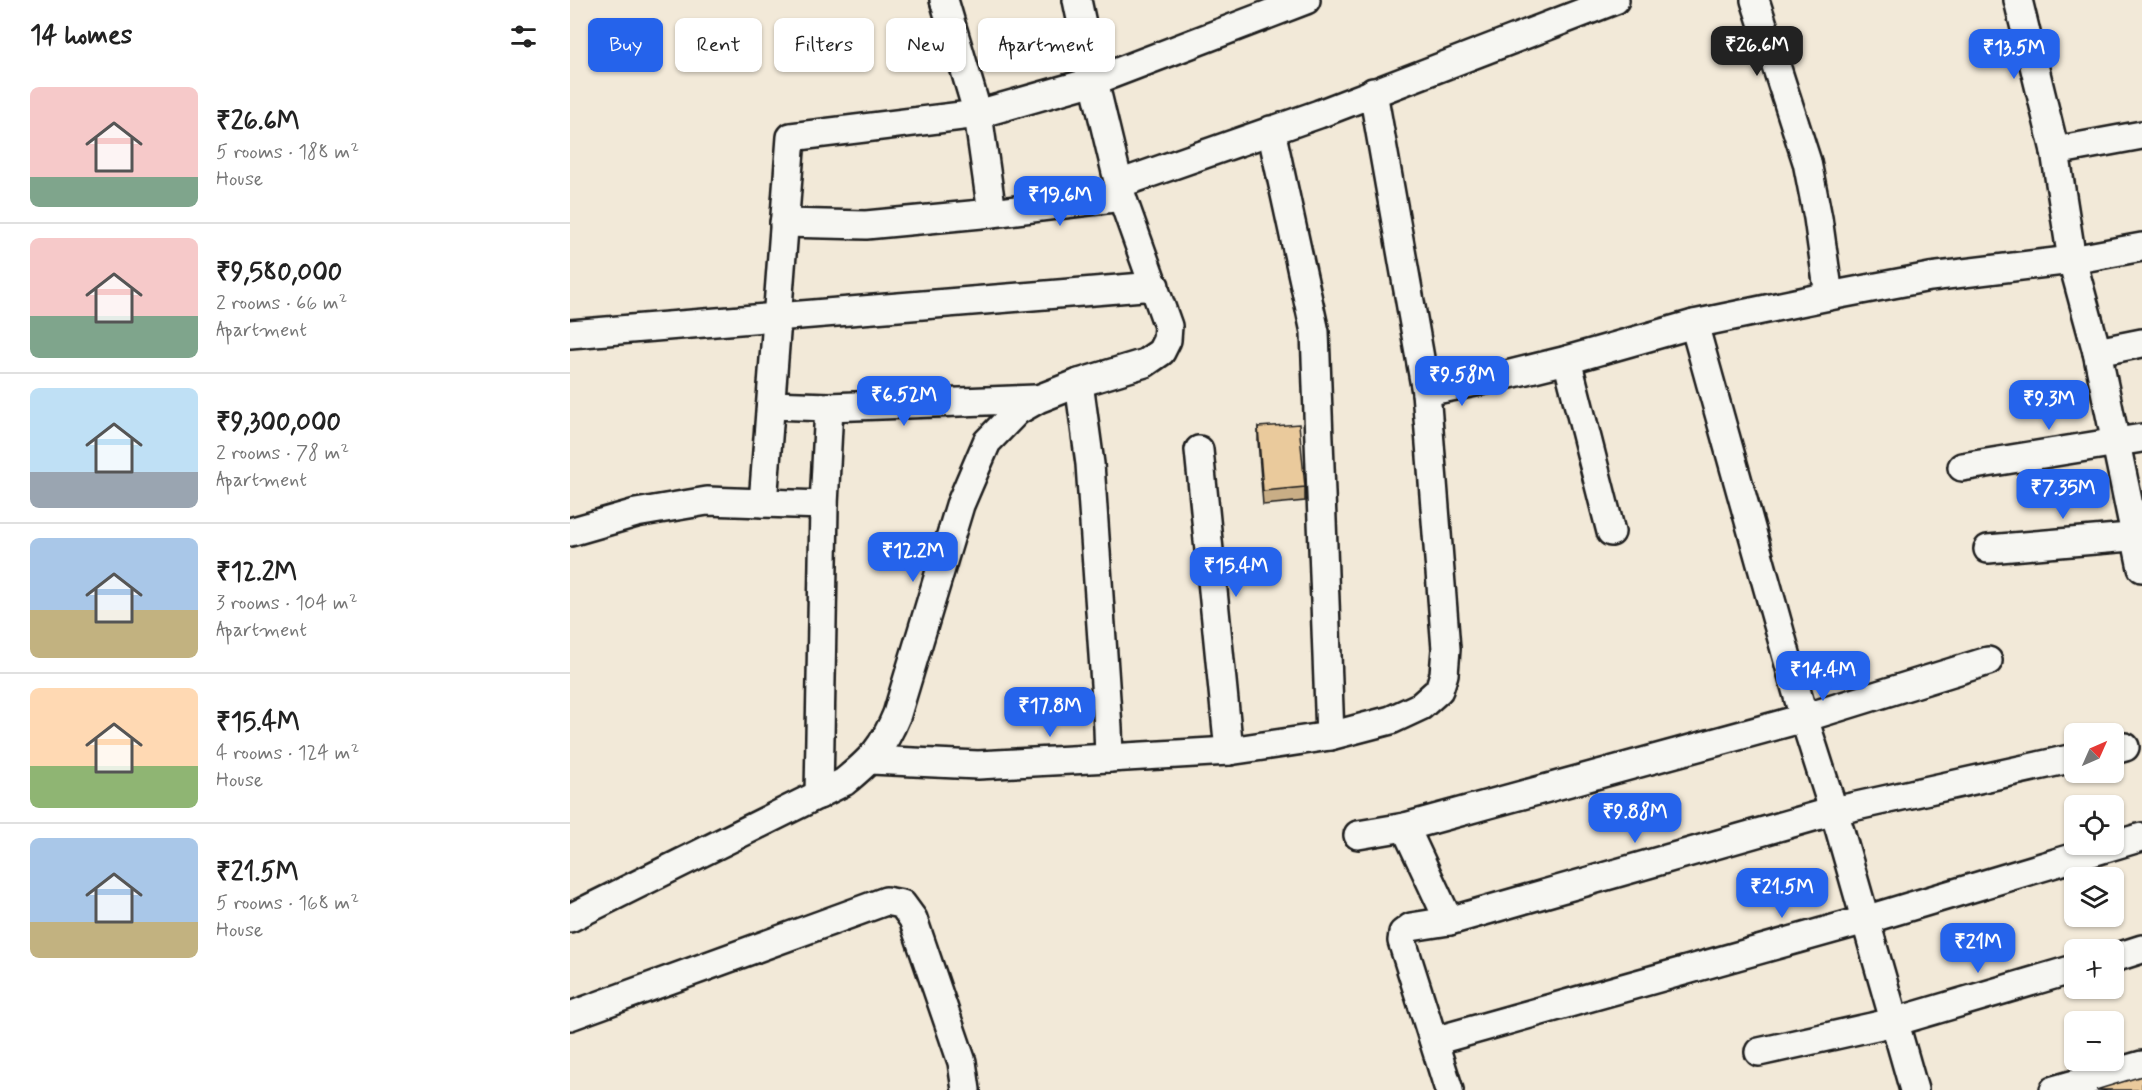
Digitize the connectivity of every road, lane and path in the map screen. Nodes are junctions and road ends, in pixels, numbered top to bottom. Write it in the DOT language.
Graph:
graph roads {
  1 [pos="944,0"];
  2 [pos="1077,0"];
  3 [pos="1306,0"];
  4 [pos="1615,0"];
  5 [pos="1755,0"];
  6 [pos="2018,0"];
  7 [pos="1094,81"];
  8 [pos="1373,92"];
  9 [pos="978,114"];
  10 [pos="1271,130"];
  11 [pos="2142,135"];
  12 [pos="2055,151"];
  13 [pos="1121,191"];
  14 [pos="992,213"];
  15 [pos="784,224"];
  16 [pos="2142,248"];
  17 [pos="2072,260"];
  18 [pos="1155,286"];
  19 [pos="1829,296"];
  20 [pos="777,317"];
  21 [pos="1694,324"];
  22 [pos="570,334"];
  23 [pos="2142,344"];
  24 [pos="2097,352"];
  25 [pos="1567,360"];
  26 [pos="1079,383"];
  27 [pos="1426,392"];
  28 [pos="1038,399"];
  29 [pos="771,405"];
  30 [pos="829,407"];
  31 [pos="2129,441"];
  32 [pos="1199,450"];
  33 [pos="1962,467"];
  34 [pos="763,503"];
  35 [pos="824,505"];
  36 [pos="570,532"];
  37 [pos="1611,532"];
  38 [pos="2139,536"];
  39 [pos="1988,549"];
  40 [pos="2142,568"];
  41 [pos="1988,661"];
  42 [pos="1804,718"];
  43 [pos="1330,736"];
  44 [pos="1229,751"];
  45 [pos="1108,758"];
  46 [pos="871,760"];
  47 [pos="2064,760"];
  48 [pos="819,795"];
  49 [pos="1833,811"];
  50 [pos="1405,827"];
  51 [pos="1358,836"];
  52 [pos="2142,837"];
  53 [pos="570,918"];
  54 [pos="1865,920"];
  55 [pos="1449,921"];
  56 [pos="2142,950"];
  57 [pos="2124,955"];
  58 [pos="2064,972"];
  59 [pos="570,1016"];
  60 [pos="1894,1022"];
  61 [pos="1434,1041"];
  62 [pos="1759,1052"];
  63 [pos="2142,1065"];
  64 [pos="966,1090"];
  65 [pos="1449,1090"];
  66 [pos="1914,1090"];
  67 [pos="2054,1090"];
  1 -- 9 [label="street"];
  2 -- 7 [label="street"];
  3 -- 7 [label="street"];
  4 -- 8 [label="street"];
  5 -- 19 [label="street"];
  6 -- 12 [label="street"];
  7 -- 9 [label="street"];
  7 -- 13 [label="street"];
  8 -- 10 [label="street"];
  8 -- 27 [label="street"];
  9 -- 14 [label="street"];
  9 -- 15 [label="street"];
  10 -- 13 [label="street"];
  10 -- 43 [label="street"];
  11 -- 12 [label="street"];
  12 -- 17 [label="street"];
  13 -- 14 [label="street"];
  13 -- 18 [label="street"];
  14 -- 15 [label="street"];
  15 -- 20 [label="street"];
  16 -- 17 [label="street"];
  17 -- 19 [label="street"];
  17 -- 24 [label="street"];
  18 -- 20 [label="street"];
  18 -- 26 [label="street"];
  19 -- 21 [label="street"];
  20 -- 22 [label="street"];
  20 -- 29 [label="street"];
  21 -- 25 [label="street"];
  21 -- 42 [label="street"];
  23 -- 24 [label="street"];
  24 -- 31 [label="street"];
  25 -- 27 [label="street"];
  25 -- 37 [label="street"];
  26 -- 28 [label="street"];
  26 -- 45 [label="street"];
  27 -- 43 [label="street"];
  28 -- 30 [label="street"];
  28 -- 46 [label="street"];
  29 -- 30 [label="street"];
  29 -- 34 [label="street"];
  30 -- 35 [label="street"];
  31 -- 33 [label="street"];
  31 -- 38 [label="street"];
  32 -- 44 [label="street"];
  34 -- 35 [label="street"];
  34 -- 36 [label="street"];
  35 -- 48 [label="street"];
  38 -- 39 [label="street"];
  38 -- 40 [label="street"];
  41 -- 42 [label="street"];
  42 -- 49 [label="street"];
  42 -- 50 [label="street"];
  43 -- 44 [label="street"];
  44 -- 45 [label="street"];
  45 -- 46 [label="street"];
  46 -- 48 [label="street"];
  47 -- 49 [label="street"];
  48 -- 53 [label="street"];
  49 -- 54 [label="street"];
  49 -- 55 [label="street"];
  50 -- 51 [label="street"];
  50 -- 55 [label="street"];
  52 -- 54 [label="street"];
  54 -- 60 [label="street"];
  54 -- 61 [label="street"];
  55 -- 61 [label="street"];
  56 -- 57 [label="street"];
  58 -- 60 [label="street"];
  59 -- 64 [label="street"];
  60 -- 62 [label="street"];
  60 -- 66 [label="street"];
  61 -- 65 [label="street"];
  63 -- 67 [label="street"];
}
